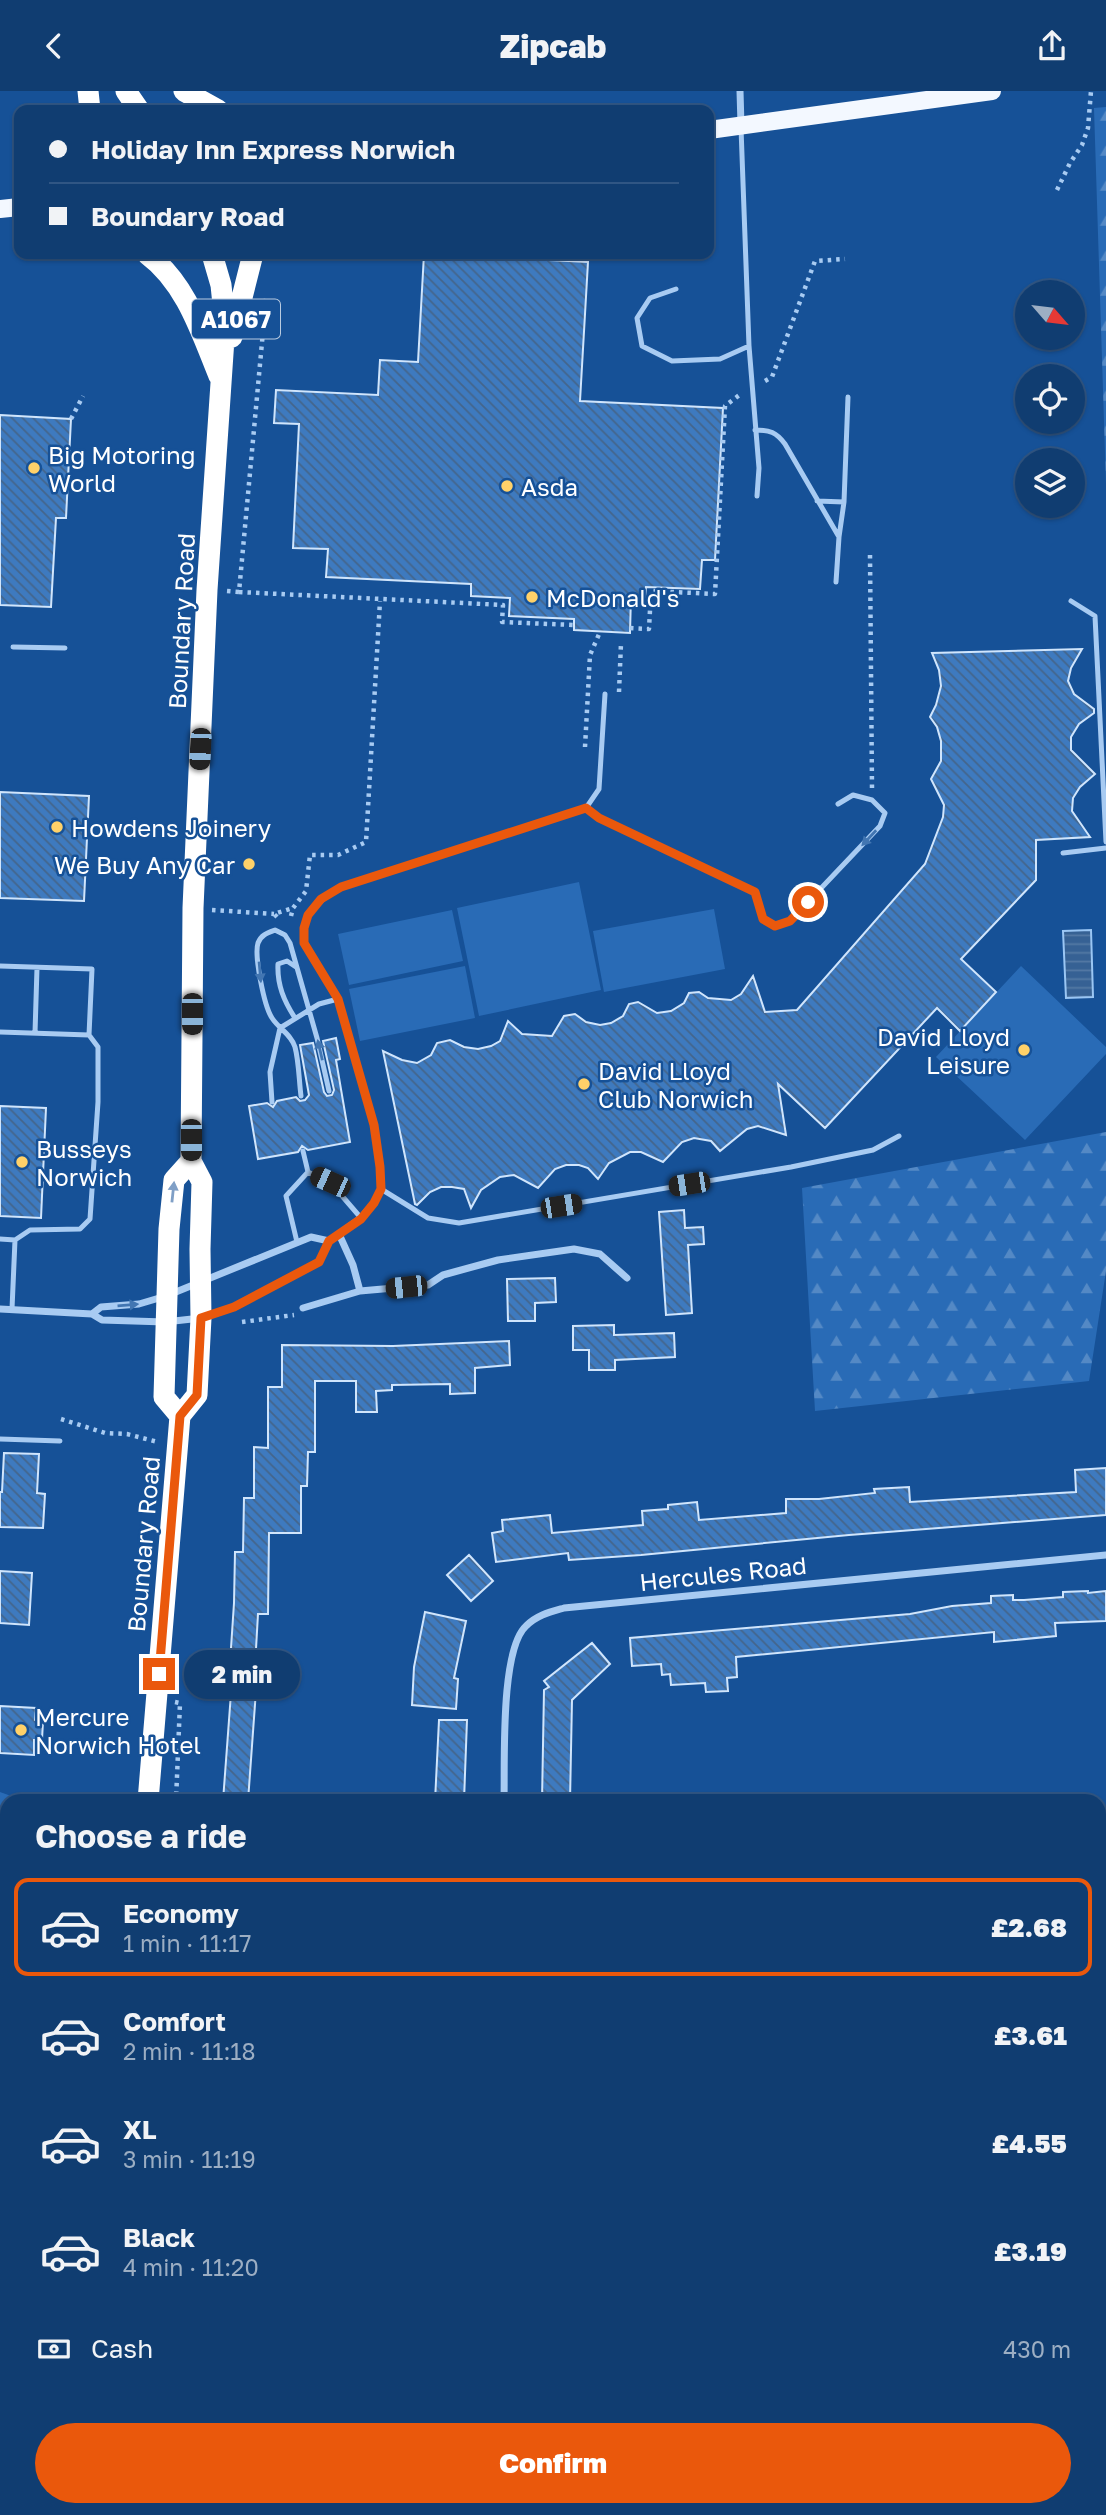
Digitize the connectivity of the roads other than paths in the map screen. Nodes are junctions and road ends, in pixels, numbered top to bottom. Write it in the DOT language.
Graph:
graph roads {
  1 [pos="184,91"];
  2 [pos="740,91"];
  3 [pos="992,91"];
  4 [pos="209,105"];
  5 [pos="741,126"];
  6 [pos="714,129"];
  7 [pos="153,259"];
  8 [pos="213,259"];
  9 [pos="252,259"];
  10 [pos="676,289"];
  11 [pos="749,346"];
  12 [pos="222,384"];
  13 [pos="848,397"];
  14 [pos="755,430"];
  15 [pos="757,496"];
  16 [pos="817,501"];
  17 [pos="844,502"];
  18 [pos="839,537"];
  19 [pos="836,582"];
  20 [pos="1071,601"];
  21 [pos="13,647"];
  22 [pos="65,648"];
  23 [pos="605,694"];
  24 [pos="838,804"];
  25 [pos="586,808"];
  26 [pos="1106,842"];
  27 [pos="1106,848"];
  28 [pos="1063,852"];
  29 [pos="0,966"];
  30 [pos="296,967"];
  31 [pos="37,968"];
  32 [pos="338,999"];
  33 [pos="308,1010"];
  34 [pos="295,1018"];
  35 [pos="280,1028"];
  36 [pos="0,1032"];
  37 [pos="36,1033"];
  38 [pos="89,1035"];
  39 [pos="329,1091"];
  40 [pos="302,1096"];
  41 [pos="272,1102"];
  42 [pos="899,1136"];
  43 [pos="303,1150"];
  44 [pos="191,1161"];
  45 [pos="308,1172"];
  46 [pos="381,1189"];
  47 [pos="361,1219"];
  48 [pos="339,1234"];
  49 [pos="0,1239"];
  50 [pos="15,1240"];
  51 [pos="329,1241"];
  52 [pos="297,1242"];
  53 [pos="627,1278"];
  54 [pos="200,1281"];
  55 [pos="360,1291"];
  56 [pos="166,1296"];
  57 [pos="303,1308"];
  58 [pos="0,1309"];
  59 [pos="12,1309"];
  60 [pos="92,1314"];
  61 [pos="201,1318"];
  62 [pos="165,1322"];
  63 [pos="180,1416"];
  64 [pos="0,1439"];
  65 [pos="60,1441"];
  66 [pos="1106,1555"];
  67 [pos="149,1794"];
  68 [pos="504,1794"];
  1 -- 4 [label="highway"];
  2 -- 5 [label="street"];
  3 -- 5 [label="main road"];
  5 -- 6 [label="main road"];
  5 -- 11 [label="lane"];
  7 -- 12 [label="highway"];
  8 -- 12 [label="highway, Boundary Road"];
  9 -- 12 [label="highway, A1067"];
  10 -- 11 [label="lane"];
  11 -- 14 [label="lane"];
  12 -- 44 [label="highway, Boundary Road"];
  13 -- 17 [label="lane"];
  14 -- 15 [label="lane"];
  14 -- 16 [label="lane"];
  16 -- 17 [label="lane"];
  16 -- 18 [label="lane"];
  17 -- 18 [label="lane"];
  18 -- 19 [label="lane"];
  20 -- 26 [label="lane"];
  21 -- 22 [label="lane"];
  23 -- 25 [label="lane"];
  24 -- 25 [label="lane, one-way"];
  25 -- 32 [label="lane"];
  27 -- 28 [label="lane"];
  29 -- 31 [label="lane"];
  30 -- 33 [label="lane"];
  30 -- 34 [label="lane"];
  30 -- 35 [label="lane, one-way"];
  31 -- 37 [label="lane"];
  31 -- 38 [label="lane"];
  32 -- 33 [label="lane"];
  32 -- 46 [label="lane"];
  33 -- 34 [label="lane"];
  39 -- 33 [label="lane, one-way"];
  34 -- 35 [label="lane"];
  35 -- 40 [label="lane"];
  35 -- 41 [label="lane"];
  36 -- 37 [label="lane"];
  37 -- 38 [label="lane"];
  38 -- 50 [label="lane"];
  42 -- 46 [label="lane"];
  43 -- 45 [label="lane"];
  44 -- 54 [label="highway, Boundary Road"];
  56 -- 44 [label="highway, one-way"];
  45 -- 47 [label="lane"];
  45 -- 52 [label="lane"];
  46 -- 47 [label="street"];
  47 -- 48 [label="street"];
  48 -- 51 [label="street"];
  48 -- 55 [label="street"];
  49 -- 50 [label="lane"];
  50 -- 59 [label="lane"];
  51 -- 52 [label="street"];
  51 -- 61 [label="street"];
  52 -- 54 [label="street"];
  53 -- 55 [label="street"];
  54 -- 56 [label="street"];
  54 -- 61 [label="highway, Boundary Road"];
  55 -- 57 [label="street"];
  60 -- 56 [label="street, one-way"];
  56 -- 62 [label="highway"];
  58 -- 59 [label="street"];
  59 -- 60 [label="street"];
  60 -- 62 [label="street"];
  61 -- 62 [label="street"];
  61 -- 63 [label="highway, Boundary Road"];
  62 -- 63 [label="highway"];
  63 -- 67 [label="highway, Boundary Road"];
  64 -- 65 [label="lane"];
  66 -- 68 [label="street, Hercules Road"];
}
